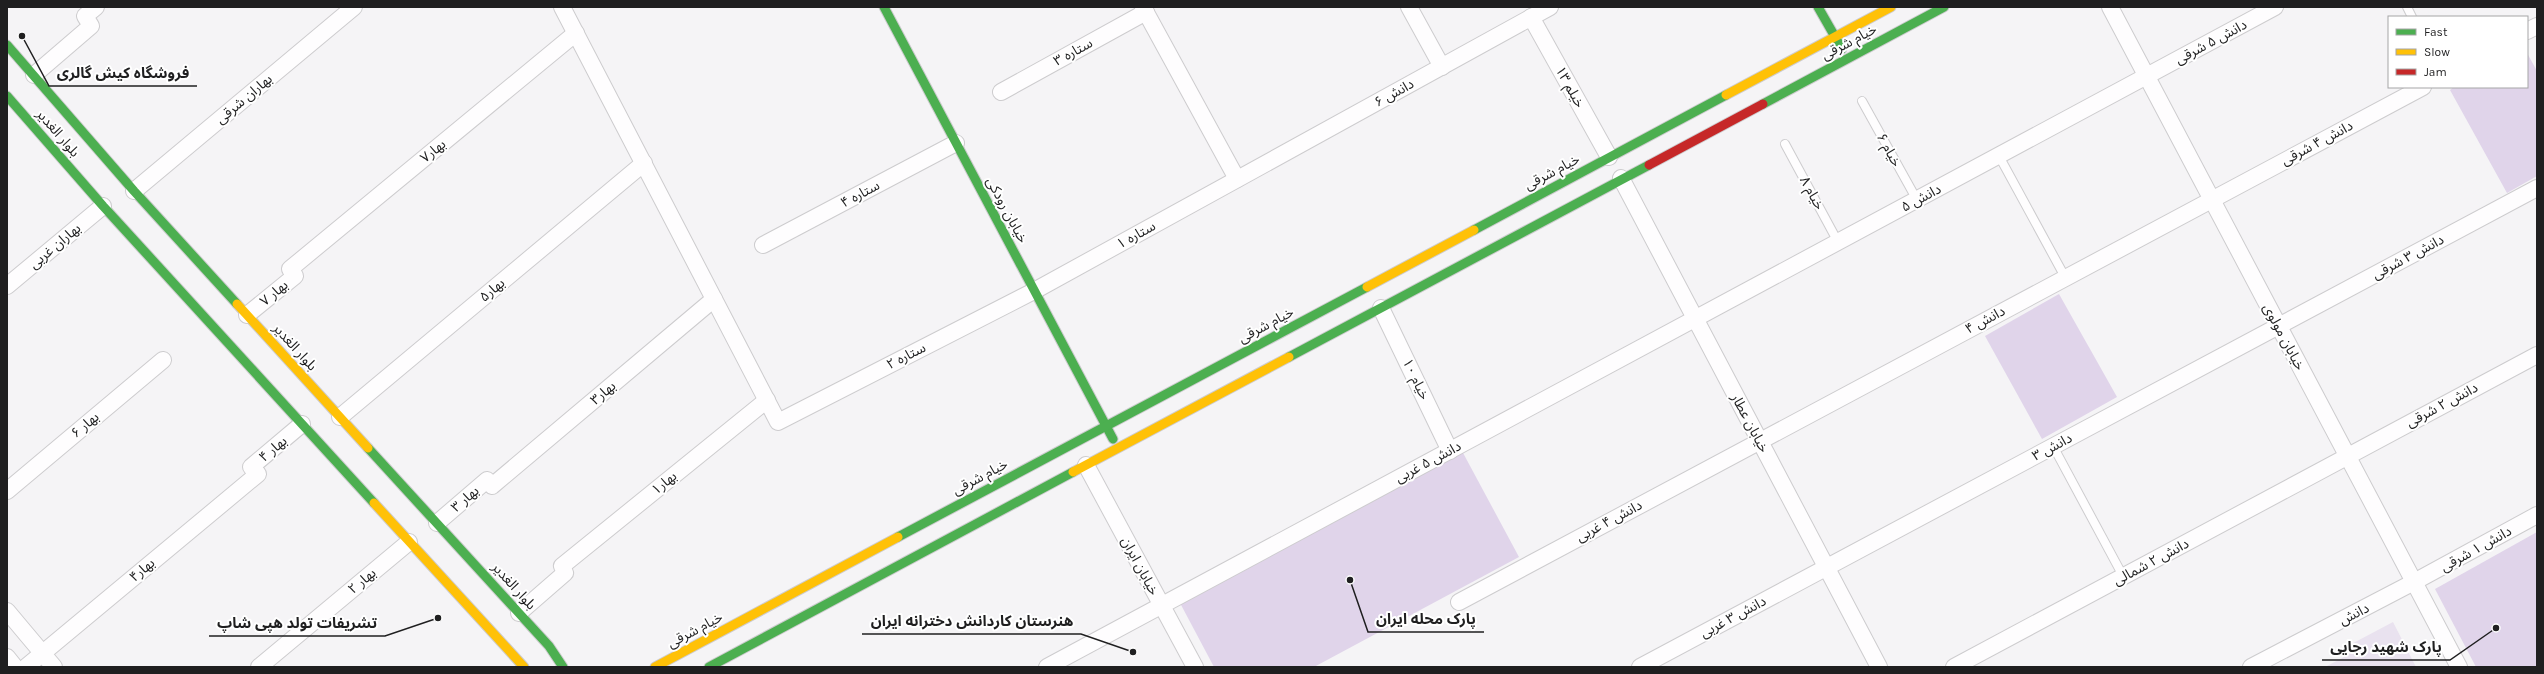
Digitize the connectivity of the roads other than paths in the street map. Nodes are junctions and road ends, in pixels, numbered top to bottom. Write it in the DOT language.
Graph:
graph roads {
  1 [pos="354,7"];
  2 [pos="562,7"];
  3 [pos="884,7"];
  4 [pos="1409,7"];
  5 [pos="1550,7"];
  6 [pos="1818,7"];
  7 [pos="1890,7"];
  8 [pos="1944,7"];
  9 [pos="2110,7"];
  10 [pos="2276,7"];
  11 [pos="2407,7"];
  12 [pos="1144,10"];
  13 [pos="90,12"];
  14 [pos="2412,16"];
  15 [pos="1531,17"];
  16 [pos="2537,26"];
  17 [pos="2528,30"];
  18 [pos="576,33"];
  19 [pos="1836,36"];
  20 [pos="7,45"];
  21 [pos="1847,59"];
  22 [pos="1442,67"];
  23 [pos="34,75"];
  24 [pos="2146,77"];
  25 [pos="2421,88"];
  26 [pos="1001,92"];
  27 [pos="7,96"];
  28 [pos="1862,101"];
  29 [pos="956,143"];
  30 [pos="1785,144"];
  31 [pos="1999,156"];
  32 [pos="1609,157"];
  33 [pos="644,163"];
  34 [pos="1622,178"];
  35 [pos="1237,179"];
  36 [pos="2537,188"];
  37 [pos="128,194"];
  38 [pos="1917,200"];
  39 [pos="2212,200"];
  40 [pos="106,205"];
  41 [pos="1838,242"];
  42 [pos="763,245"];
  43 [pos="290,269"];
  44 [pos="2065,277"];
  45 [pos="7,286"];
  46 [pos="1369,286"];
  47 [pos="1034,290"];
  48 [pos="714,299"];
  49 [pos="1381,308"];
  50 [pos="247,315"];
  51 [pos="1695,319"];
  52 [pos="2278,326"];
  53 [pos="2537,354"];
  54 [pos="163,360"];
  55 [pos="767,400"];
  56 [pos="340,417"];
  57 [pos="302,424"];
  58 [pos="1106,426"];
  59 [pos="1760,441"];
  60 [pos="2053,446"];
  61 [pos="1118,448"];
  62 [pos="1450,450"];
  63 [pos="2347,456"];
  64 [pos="1086,466"];
  65 [pos="258,474"];
  66 [pos="492,486"];
  67 [pos="7,491"];
  68 [pos="2537,515"];
  69 [pos="437,523"];
  70 [pos="409,542"];
  71 [pos="1826,568"];
  72 [pos="2123,576"];
  73 [pos="2414,582"];
  74 [pos="1459,602"];
  75 [pos="1161,606"];
  76 [pos="7,611"];
  77 [pos="519,613"];
  78 [pos="42,653"];
  79 [pos="7,657"];
  80 [pos="15,667"];
  81 [pos="26,667"];
  82 [pos="54,667"];
  83 [pos="259,667"];
  84 [pos="524,667"];
  85 [pos="563,667"];
  86 [pos="655,667"];
  87 [pos="709,667"];
  88 [pos="1047,667"];
  89 [pos="1194,667"];
  90 [pos="1640,667"];
  91 [pos="1879,667"];
  92 [pos="1954,667"];
  93 [pos="2251,667"];
  94 [pos="2459,667"];
  1 -- 37 [label="street, بهاران شرقی"];
  2 -- 18 [label="street"];
  3 -- 29 [label="street, خیابان رودکی"];
  4 -- 22 [label="street"];
  5 -- 15 [label="street, دانش ۶"];
  6 -- 19 [label="street"];
  7 -- 19 [label="street, خیام شرقی"];
  8 -- 21 [label="street, خیام شرقی"];
  9 -- 24 [label="street, خیابان مولوی"];
  10 -- 24 [label="street, دانش ۵ شرقی"];
  11 -- 14 [label="lane"];
  12 -- 26 [label="street, ستاره ۳"];
  12 -- 35 [label="street"];
  13 -- 23 [label="street"];
  15 -- 22 [label="street, دانش ۶"];
  15 -- 32 [label="street, خیلم ۱۳"];
  16 -- 17 [label="street"];
  18 -- 33 [label="street"];
  18 -- 43 [label="street, بهار۷"];
  19 -- 21 [label="street"];
  19 -- 32 [label="street, خیام شرقی"];
  20 -- 23 [label="street, بلوار الغدیر"];
  21 -- 34 [label="street, خیام شرقی"];
  22 -- 35 [label="street, دانش ۶"];
  23 -- 37 [label="street, بلوار الغدیر"];
  24 -- 31 [label="street, دانش ۵"];
  24 -- 39 [label="street, خیابان مولوی"];
  25 -- 39 [label="street, دانش ۴ شرقی"];
  27 -- 40 [label="street, بلوار الغدیر"];
  28 -- 38 [label="lane, خیام ۶"];
  29 -- 42 [label="street, ستاره ۴"];
  29 -- 47 [label="street, خیابان رودکی"];
  30 -- 41 [label="lane, خیام ۸"];
  31 -- 38 [label="street, دانش ۵"];
  31 -- 44 [label="lane"];
  32 -- 34 [label="street"];
  32 -- 46 [label="street, خیام شرقی"];
  33 -- 48 [label="street"];
  33 -- 56 [label="street, بهار۵"];
  34 -- 49 [label="street, خیام شرقی"];
  34 -- 51 [label="street, خیابان عطار"];
  35 -- 47 [label="street, ستاره ۱"];
  36 -- 52 [label="street, دانش ۳ شرقی"];
  37 -- 50 [label="street, بلوار الغدیر"];
  38 -- 41 [label="street, دانش ۵"];
  39 -- 44 [label="street, دانش ۴"];
  39 -- 52 [label="street, خیابان مولوی"];
  40 -- 45 [label="street, بهاران غربی"];
  40 -- 57 [label="street, بلوار الغدیر"];
  41 -- 51 [label="street, دانش ۵"];
  43 -- 50 [label="street, بهار ۷"];
  44 -- 59 [label="street, دانش ۴"];
  46 -- 49 [label="street"];
  46 -- 58 [label="street, خیام شرقی"];
  47 -- 55 [label="street, ستاره ۲"];
  47 -- 58 [label="street, خیابان رودکی"];
  48 -- 55 [label="street"];
  48 -- 66 [label="street, بهار۳"];
  49 -- 61 [label="street, خیام شرقی"];
  49 -- 62 [label="street, خیام ۱۰"];
  50 -- 56 [label="street, بلوار الغدیر"];
  51 -- 59 [label="street, خیابان عطار"];
  51 -- 62 [label="street, دانش ۵ غربی"];
  52 -- 60 [label="street, دانش ۳"];
  52 -- 63 [label="street, خیابان مولوی"];
  53 -- 63 [label="street, دانش ۲ شرقی"];
  54 -- 67 [label="street, بهار ۶"];
  55 -- 77 [label="street, بهار۱"];
  56 -- 69 [label="street, بلوار الغدیر"];
  57 -- 65 [label="street, بهار ۴"];
  57 -- 70 [label="street, بلوار الغدیر"];
  58 -- 61 [label="street, خیابان رودکی"];
  58 -- 86 [label="street, خیام شرقی"];
  59 -- 71 [label="street, خیابان عطار"];
  59 -- 74 [label="street, دانش ۴ غربی"];
  60 -- 71 [label="street, دانش ۳"];
  60 -- 72 [label="lane"];
  61 -- 64 [label="street, خیام شرقی"];
  62 -- 75 [label="street, دانش ۵ غربی"];
  63 -- 72 [label="street, دانش ۲ شمالی"];
  63 -- 73 [label="street, خیابان مولوی"];
  64 -- 75 [label="street, خیابان ایران"];
  64 -- 87 [label="street, خیام شرقی"];
  65 -- 78 [label="street, بهار۴"];
  66 -- 69 [label="street, بهار ۳"];
  68 -- 73 [label="street, دانش ۱ شرقی"];
  69 -- 77 [label="street, بلوار الغدیر"];
  70 -- 83 [label="street, بهار ۲"];
  70 -- 84 [label="street, بلوار الغدیر"];
  71 -- 90 [label="street, دانش ۳ غربی"];
  71 -- 91 [label="street, خیابان عطار"];
  72 -- 92 [label="street, دانش ۲ شمالی"];
  73 -- 93 [label="street, دانش"];
  73 -- 94 [label="street, خیابان مولوی"];
  75 -- 88 [label="street, دانش ۵ غربی"];
  75 -- 89 [label="street, خیابان ایران"];
  76 -- 78 [label="street"];
  77 -- 85 [label="street, بلوار الغدیر"];
  78 -- 81 [label="street, بهار۴"];
  78 -- 82 [label="street"];
  79 -- 80 [label="street"];
}
